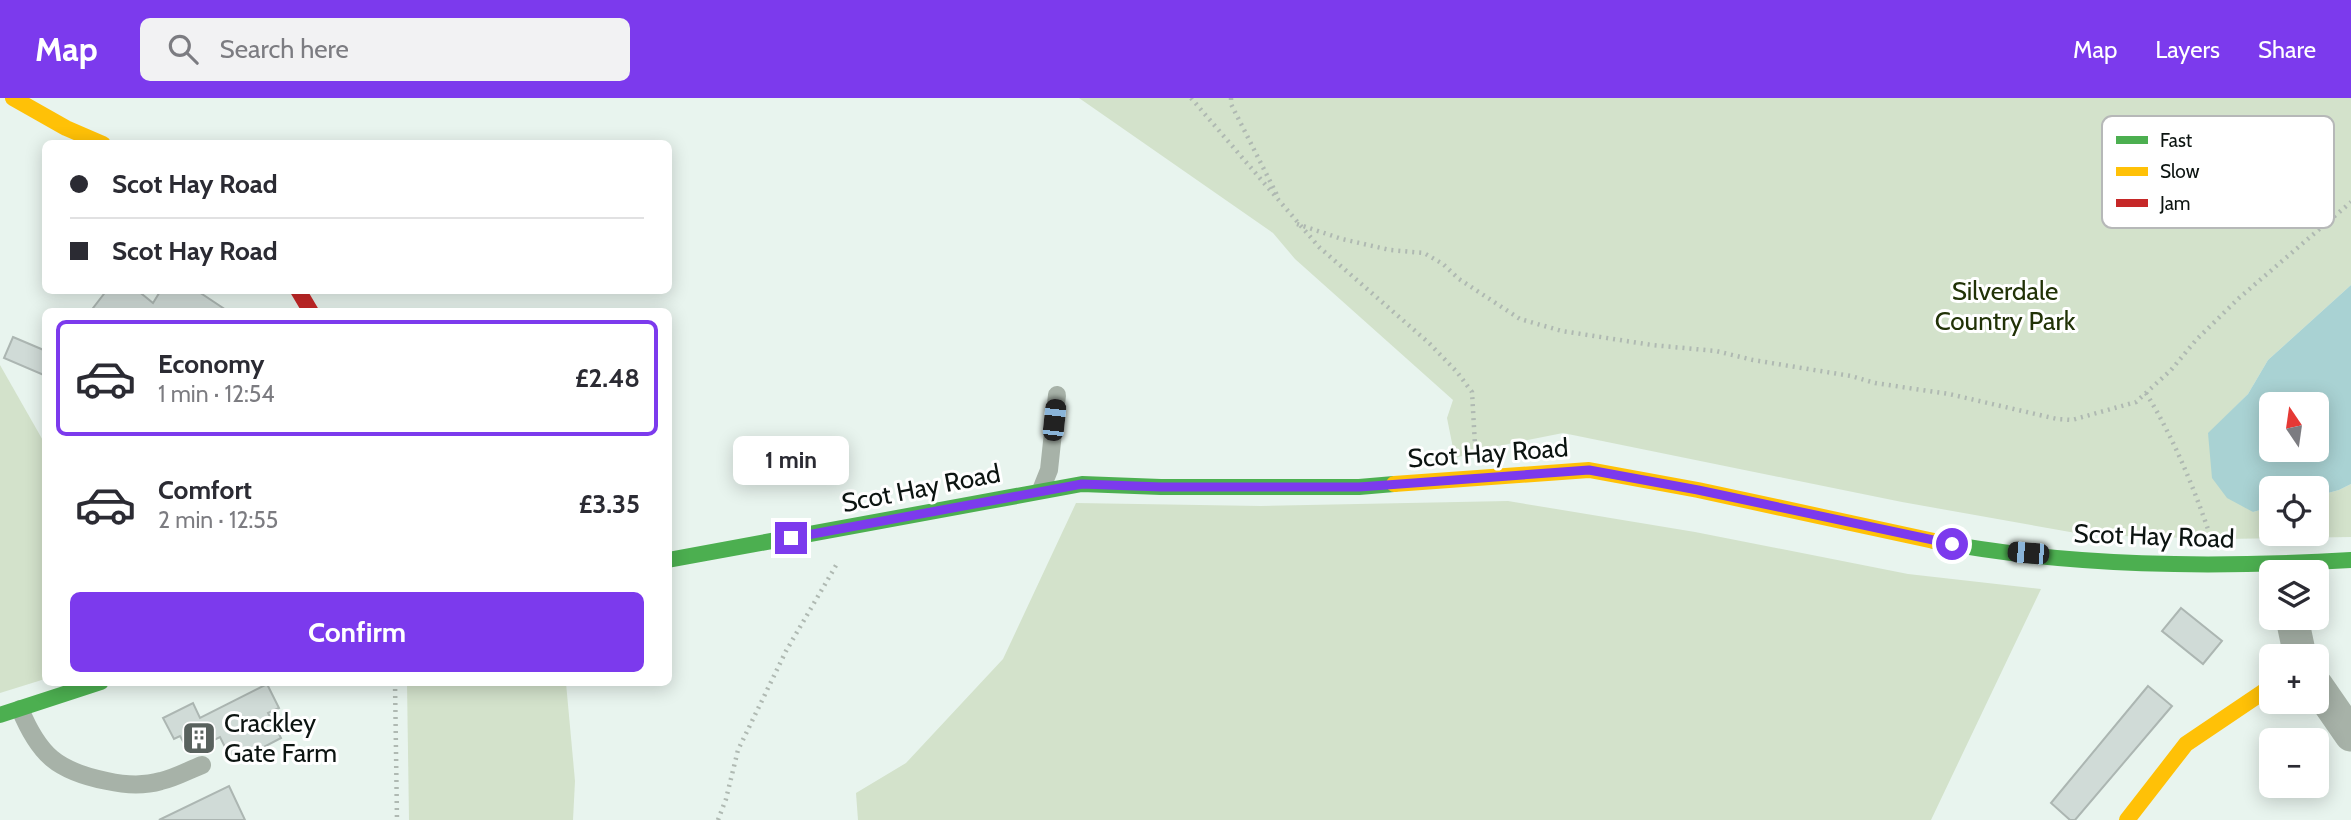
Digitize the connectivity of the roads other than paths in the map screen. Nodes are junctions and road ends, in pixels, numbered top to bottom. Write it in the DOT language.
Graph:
graph roads {
  1 [pos="13,98"];
  2 [pos="94,140"];
  3 [pos="1057,395"];
  4 [pos="1041,490"];
  5 [pos="672,560"];
  6 [pos="2351,561"];
  7 [pos="2329,563"];
  8 [pos="2259,566"];
  9 [pos="89,686"];
  10 [pos="2259,695"];
  11 [pos="2329,703"];
  12 [pos="20,709"];
  13 [pos="0,715"];
  14 [pos="2351,735"];
  15 [pos="202,765"];
  16 [pos="2127,820"];
  1 -- 2 [label="street"];
  3 -- 4 [label="lane"];
  4 -- 5 [label="street, Scot Hay Road"];
  4 -- 8 [label="street, Scot Hay Road"];
  6 -- 7 [label="street, Scot Hay Road"];
  9 -- 12 [label="street"];
  10 -- 16 [label="street"];
  11 -- 14 [label="street"];
  12 -- 13 [label="street"];
  12 -- 15 [label="lane"];
}
